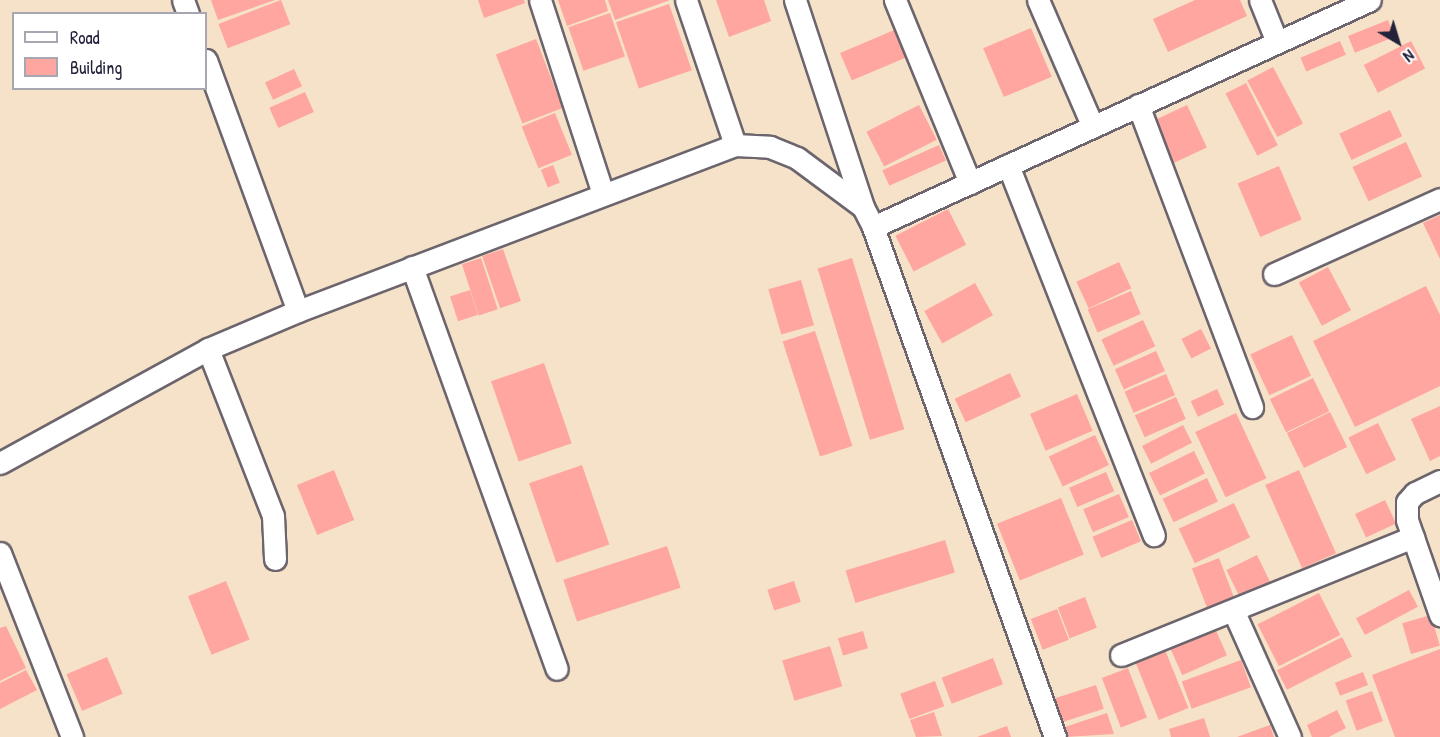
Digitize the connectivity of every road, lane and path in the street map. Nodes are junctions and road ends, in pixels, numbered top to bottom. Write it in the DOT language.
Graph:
graph roads {
  1 [pos="540,0"];
  2 [pos="686,0"];
  3 [pos="795,0"];
  4 [pos="895,0"];
  5 [pos="1038,0"];
  6 [pos="1260,0"];
  7 [pos="1370,0"];
  8 [pos="1277,42"];
  9 [pos="207,63"];
  10 [pos="1138,105"];
  11 [pos="1093,127"];
  12 [pos="735,145"];
  13 [pos="1008,165"];
  14 [pos="970,183"];
  15 [pos="603,194"];
  16 [pos="1440,199"];
  17 [pos="863,207"];
  18 [pos="873,227"];
  19 [pos="412,267"];
  20 [pos="1274,274"];
  21 [pos="298,310"];
  22 [pos="208,349"];
  23 [pos="1252,407"];
  24 [pos="0,463"];
  25 [pos="1440,481"];
  26 [pos="1154,535"];
  27 [pos="1413,537"];
  28 [pos="0,553"];
  29 [pos="275,559"];
  30 [pos="1234,612"];
  31 [pos="1440,615"];
  32 [pos="1122,655"];
  33 [pos="557,669"];
  34 [pos="72,737"];
  35 [pos="1055,737"];
  36 [pos="1290,737"];
  1 -- 15 [label="street"];
  2 -- 12 [label="street"];
  3 -- 17 [label="street"];
  4 -- 14 [label="street"];
  5 -- 11 [label="street"];
  6 -- 8 [label="street"];
  7 -- 8 [label="street"];
  8 -- 10 [label="street"];
  9 -- 21 [label="street"];
  10 -- 11 [label="street"];
  10 -- 23 [label="street"];
  11 -- 13 [label="street"];
  12 -- 15 [label="street"];
  12 -- 17 [label="street"];
  13 -- 14 [label="street"];
  13 -- 26 [label="street"];
  14 -- 18 [label="street"];
  15 -- 19 [label="street"];
  16 -- 20 [label="street"];
  17 -- 18 [label="street"];
  18 -- 35 [label="street"];
  19 -- 21 [label="street"];
  19 -- 33 [label="street"];
  21 -- 22 [label="street"];
  22 -- 24 [label="street"];
  22 -- 29 [label="street"];
  25 -- 27 [label="street"];
  27 -- 30 [label="street"];
  27 -- 31 [label="street"];
  28 -- 34 [label="street"];
  30 -- 32 [label="street"];
  30 -- 36 [label="street"];
}
